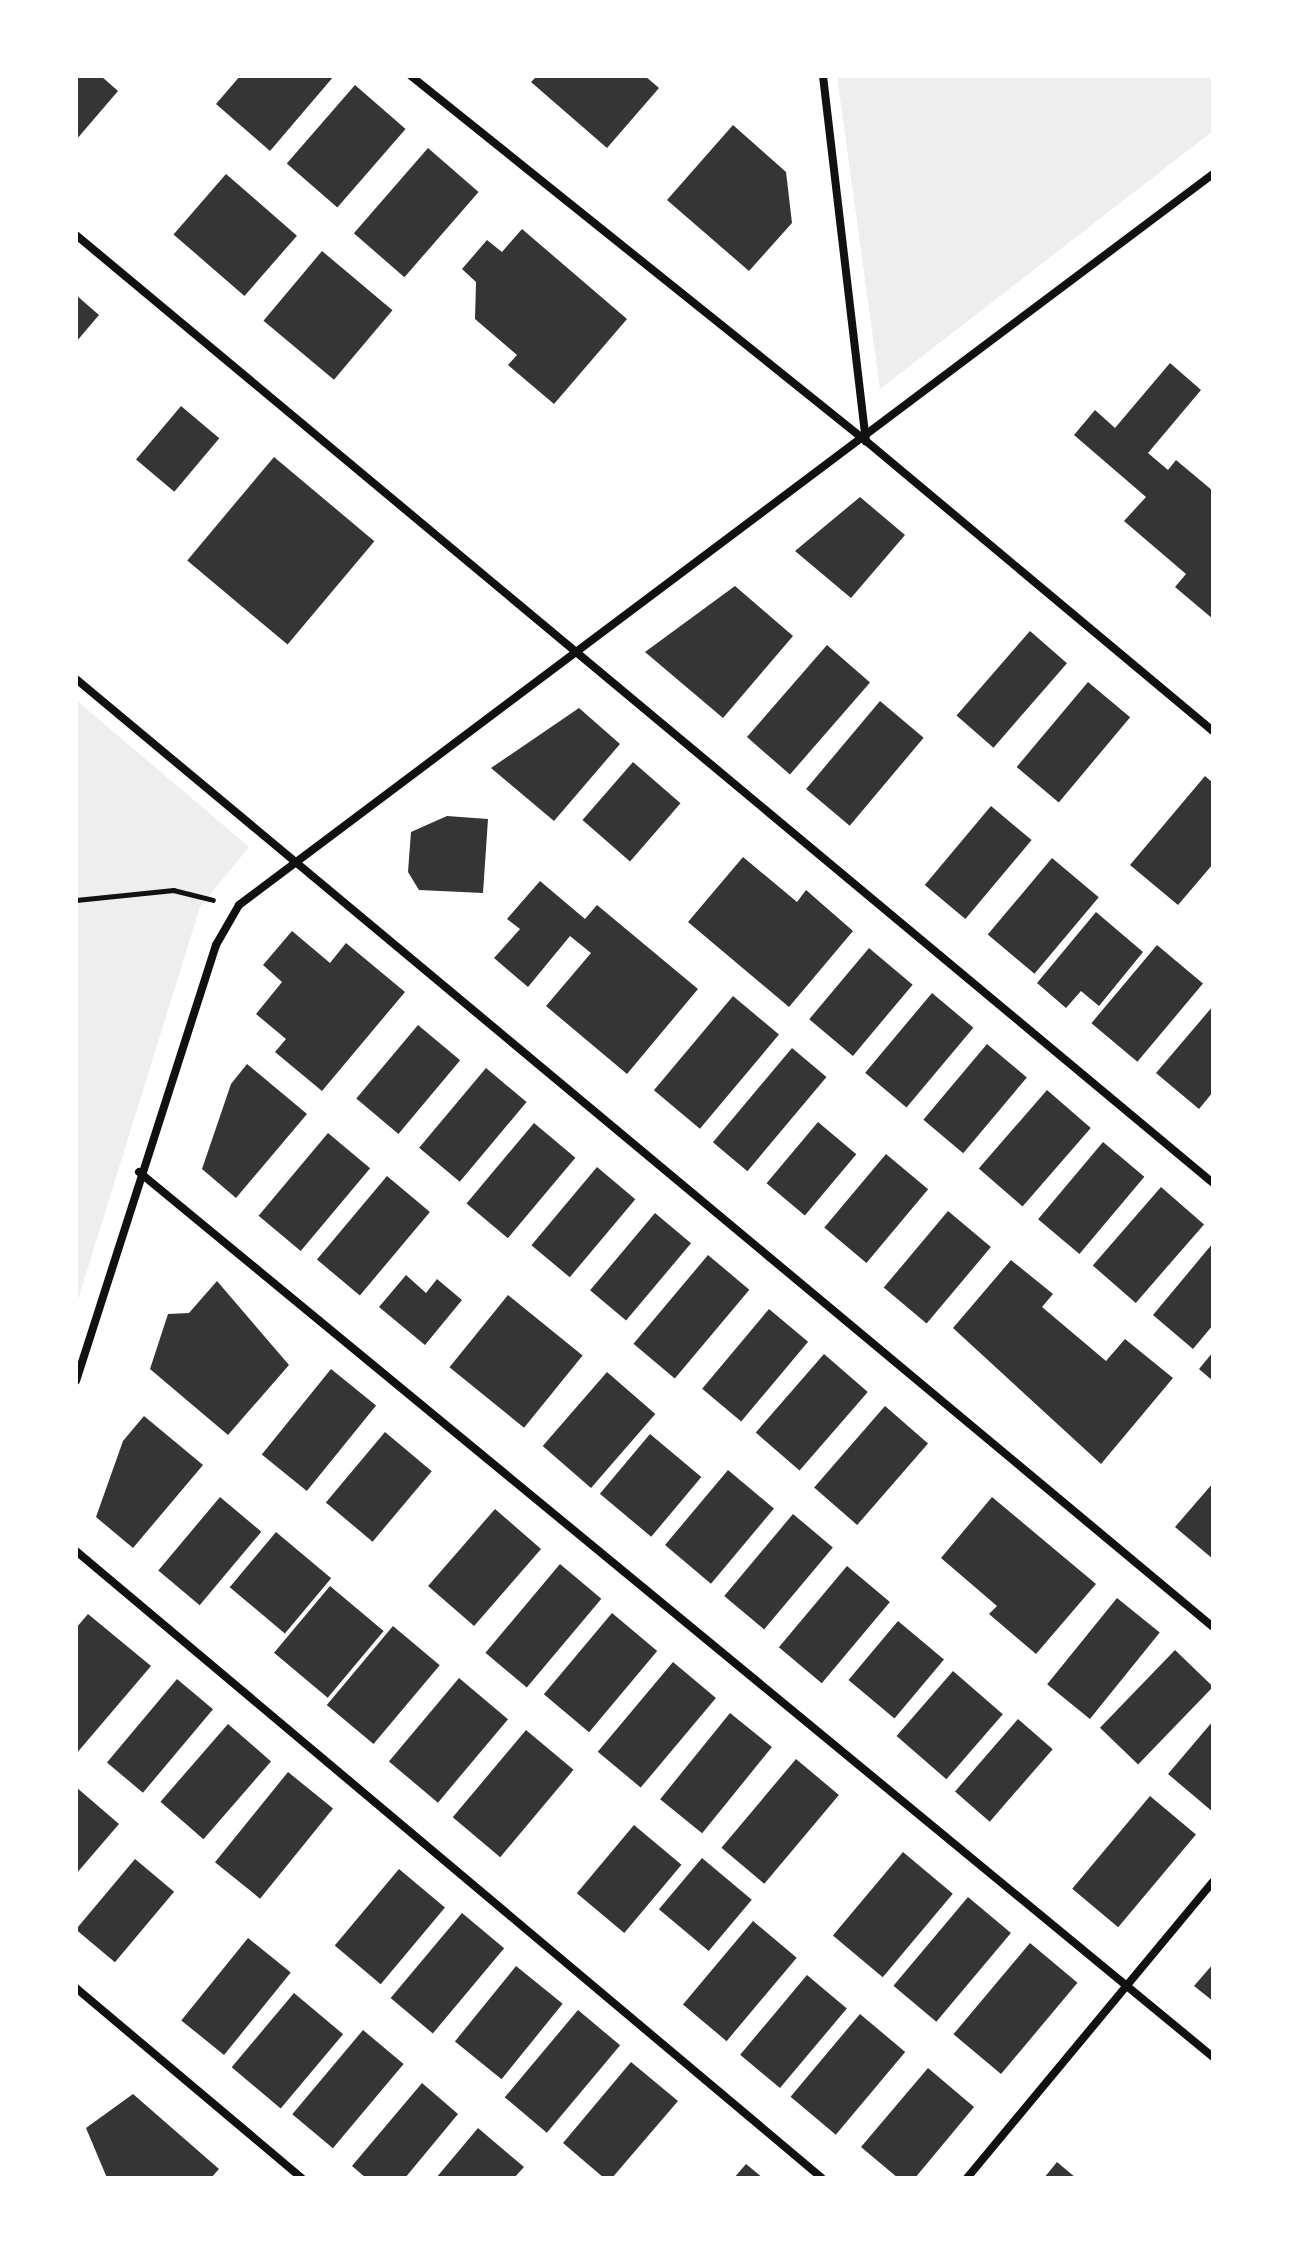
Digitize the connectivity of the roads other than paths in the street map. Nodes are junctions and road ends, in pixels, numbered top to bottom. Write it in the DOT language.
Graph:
graph roads {
  1 [pos="411,76"];
  2 [pos="823,76"];
  3 [pos="1213,174"];
  4 [pos="76,235"];
  5 [pos="866,441"];
  6 [pos="571,651"];
  7 [pos="76,679"];
  8 [pos="1213,731"];
  9 [pos="293,859"];
  10 [pos="139,1172"];
  11 [pos="1213,1183"];
  12 [pos="76,1381"];
  13 [pos="76,1551"];
  14 [pos="1213,1627"];
  15 [pos="1213,1882"];
  16 [pos="1127,1986"];
  17 [pos="76,1988"];
  18 [pos="1213,2057"];
  19 [pos="302,2178"];
  20 [pos="822,2178"];
  21 [pos="967,2178"];
  1 -- 5 [label="street"];
  2 -- 5 [label="street"];
  3 -- 5 [label="street"];
  4 -- 6 [label="street"];
  5 -- 6 [label="street"];
  5 -- 8 [label="street"];
  6 -- 9 [label="street"];
  6 -- 11 [label="street"];
  7 -- 9 [label="street"];
  9 -- 10 [label="street"];
  9 -- 14 [label="street"];
  10 -- 12 [label="street"];
  10 -- 16 [label="street"];
  13 -- 20 [label="street"];
  15 -- 16 [label="street"];
  16 -- 18 [label="street"];
  16 -- 21 [label="street"];
  17 -- 19 [label="street"];
}
